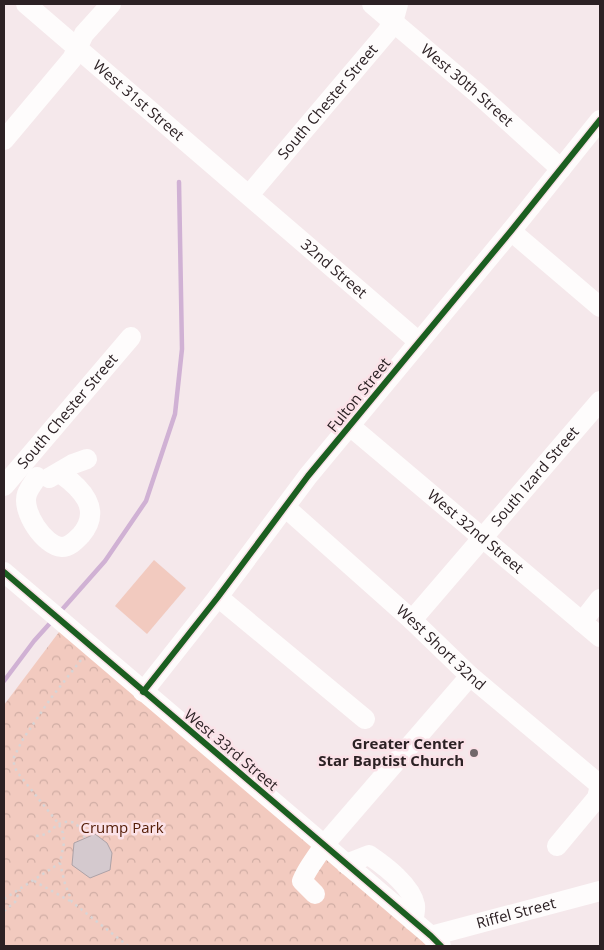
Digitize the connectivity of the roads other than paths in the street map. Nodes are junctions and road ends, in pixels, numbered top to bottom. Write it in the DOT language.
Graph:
graph roads {
  1 [pos="26,4"];
  2 [pos="111,4"];
  3 [pos="372,4"];
  4 [pos="396,13"];
  5 [pos="77,49"];
  6 [pos="600,120"];
  7 [pos="4,140"];
  8 [pos="561,169"];
  9 [pos="249,195"];
  10 [pos="511,231"];
  11 [pos="600,307"];
  12 [pos="131,337"];
  13 [pos="419,342"];
  14 [pos="600,402"];
  15 [pos="350,426"];
  16 [pos="87,460"];
  17 [pos="28,472"];
  18 [pos="60,473"];
  19 [pos="4,486"];
  20 [pos="285,507"];
  21 [pos="483,537"];
  22 [pos="4,572"];
  23 [pos="218,597"];
  24 [pos="600,599"];
  25 [pos="412,620"];
  26 [pos="582,622"];
  27 [pos="600,637"];
  28 [pos="470,676"];
  29 [pos="143,692"];
  30 [pos="364,719"];
  31 [pos="600,785"];
  32 [pos="324,846"];
  33 [pos="557,846"];
  34 [pos="600,891"];
  35 [pos="314,894"];
  36 [pos="436,941"];
  1 -- 5 [label="street, West 31st Street"];
  2 -- 5 [label="street"];
  3 -- 4 [label="street, West 30th Street"];
  4 -- 8 [label="street, West 30th Street"];
  4 -- 9 [label="street, South Chester Street"];
  5 -- 7 [label="street"];
  5 -- 9 [label="street, West 31st Street"];
  6 -- 8 [label="street, Fulton Street"];
  8 -- 10 [label="street, Fulton Street"];
  9 -- 13 [label="street, 32nd Street"];
  10 -- 11 [label="street"];
  10 -- 13 [label="street, Fulton Street"];
  12 -- 17 [label="street, South Chester Street"];
  13 -- 15 [label="street, Fulton Street"];
  14 -- 21 [label="street, South Izard Street"];
  15 -- 20 [label="street, Fulton Street"];
  15 -- 21 [label="street, West 32nd Street"];
  16 -- 18 [label="street"];
  17 -- 18 [label="street"];
  17 -- 18 [label="street"];
  17 -- 19 [label="street, South Chester Street"];
  20 -- 23 [label="street, Fulton Street"];
  20 -- 25 [label="street, West Short 32nd"];
  21 -- 25 [label="street, South Izard Street"];
  21 -- 26 [label="street, West 32nd Street"];
  22 -- 29 [label="street, West 33rd Street"];
  23 -- 29 [label="street, Fulton Street"];
  23 -- 30 [label="street"];
  24 -- 26 [label="street"];
  25 -- 28 [label="street, West Short 32nd"];
  26 -- 27 [label="street, West 32nd Street"];
  28 -- 31 [label="street, West Short 32nd"];
  28 -- 32 [label="street"];
  29 -- 32 [label="street, West 33rd Street"];
  31 -- 33 [label="street"];
  32 -- 35 [label="street"];
  32 -- 36 [label="street, West 33rd Street"];
  34 -- 36 [label="street, Riffel Street"];
}
